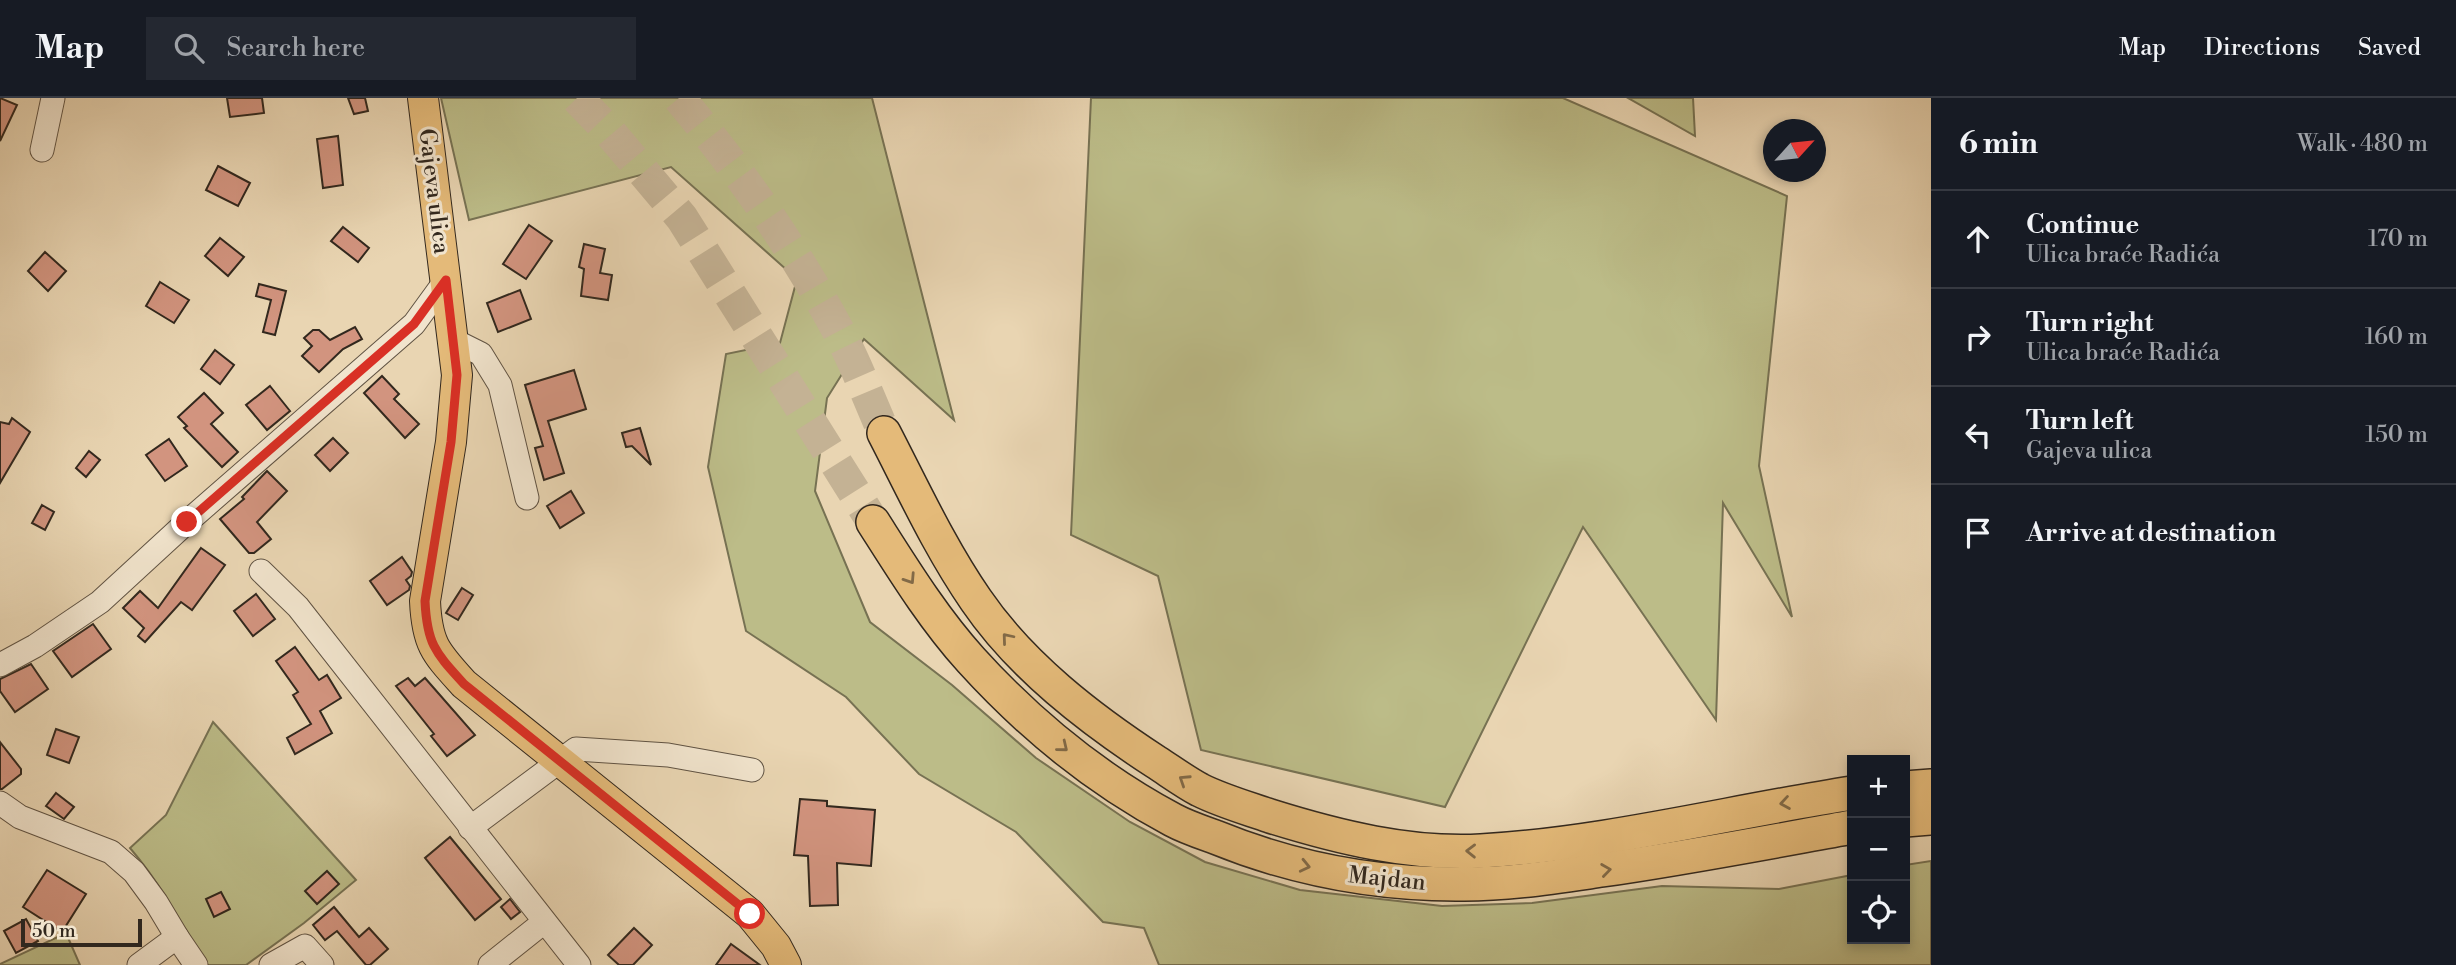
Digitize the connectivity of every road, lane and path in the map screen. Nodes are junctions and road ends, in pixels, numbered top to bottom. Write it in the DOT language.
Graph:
graph roads {
  1 [pos="53,98"];
  2 [pos="423,98"];
  3 [pos="42,150"];
  4 [pos="446,280"];
  5 [pos="453,340"];
  6 [pos="884,433"];
  7 [pos="527,498"];
  8 [pos="873,522"];
  9 [pos="261,571"];
  10 [pos="0,665"];
  11 [pos="560,760"];
  12 [pos="752,770"];
  13 [pos="1931,786"];
  14 [pos="1910,788"];
  15 [pos="1847,794"];
  16 [pos="0,803"];
  17 [pos="1931,818"];
  18 [pos="1910,820"];
  19 [pos="470,828"];
  20 [pos="1847,828"];
  21 [pos="544,922"];
  22 [pos="177,937"];
  23 [pos="139,965"];
  24 [pos="196,965"];
  25 [pos="271,965"];
  26 [pos="322,965"];
  27 [pos="490,965"];
  28 [pos="579,965"];
  29 [pos="786,965"];
  1 -- 3 [label="street"];
  2 -- 4 [label="main road, Gajeva ulica"];
  4 -- 5 [label="main road"];
  4 -- 10 [label="street, Gajeva ulica"];
  5 -- 7 [label="street"];
  5 -- 11 [label="main road"];
  15 -- 6 [label="highway, Majdan, one-way"];
  8 -- 20 [label="highway, Majdan, one-way"];
  9 -- 19 [label="street"];
  11 -- 12 [label="street"];
  11 -- 19 [label="street"];
  11 -- 29 [label="main road"];
  13 -- 14 [label="highway"];
  16 -- 22 [label="street"];
  17 -- 18 [label="highway"];
  19 -- 21 [label="street"];
  21 -- 27 [label="street"];
  21 -- 28 [label="street"];
  22 -- 23 [label="street"];
  22 -- 24 [label="street"];
  25 -- 26 [label="street"];
}
